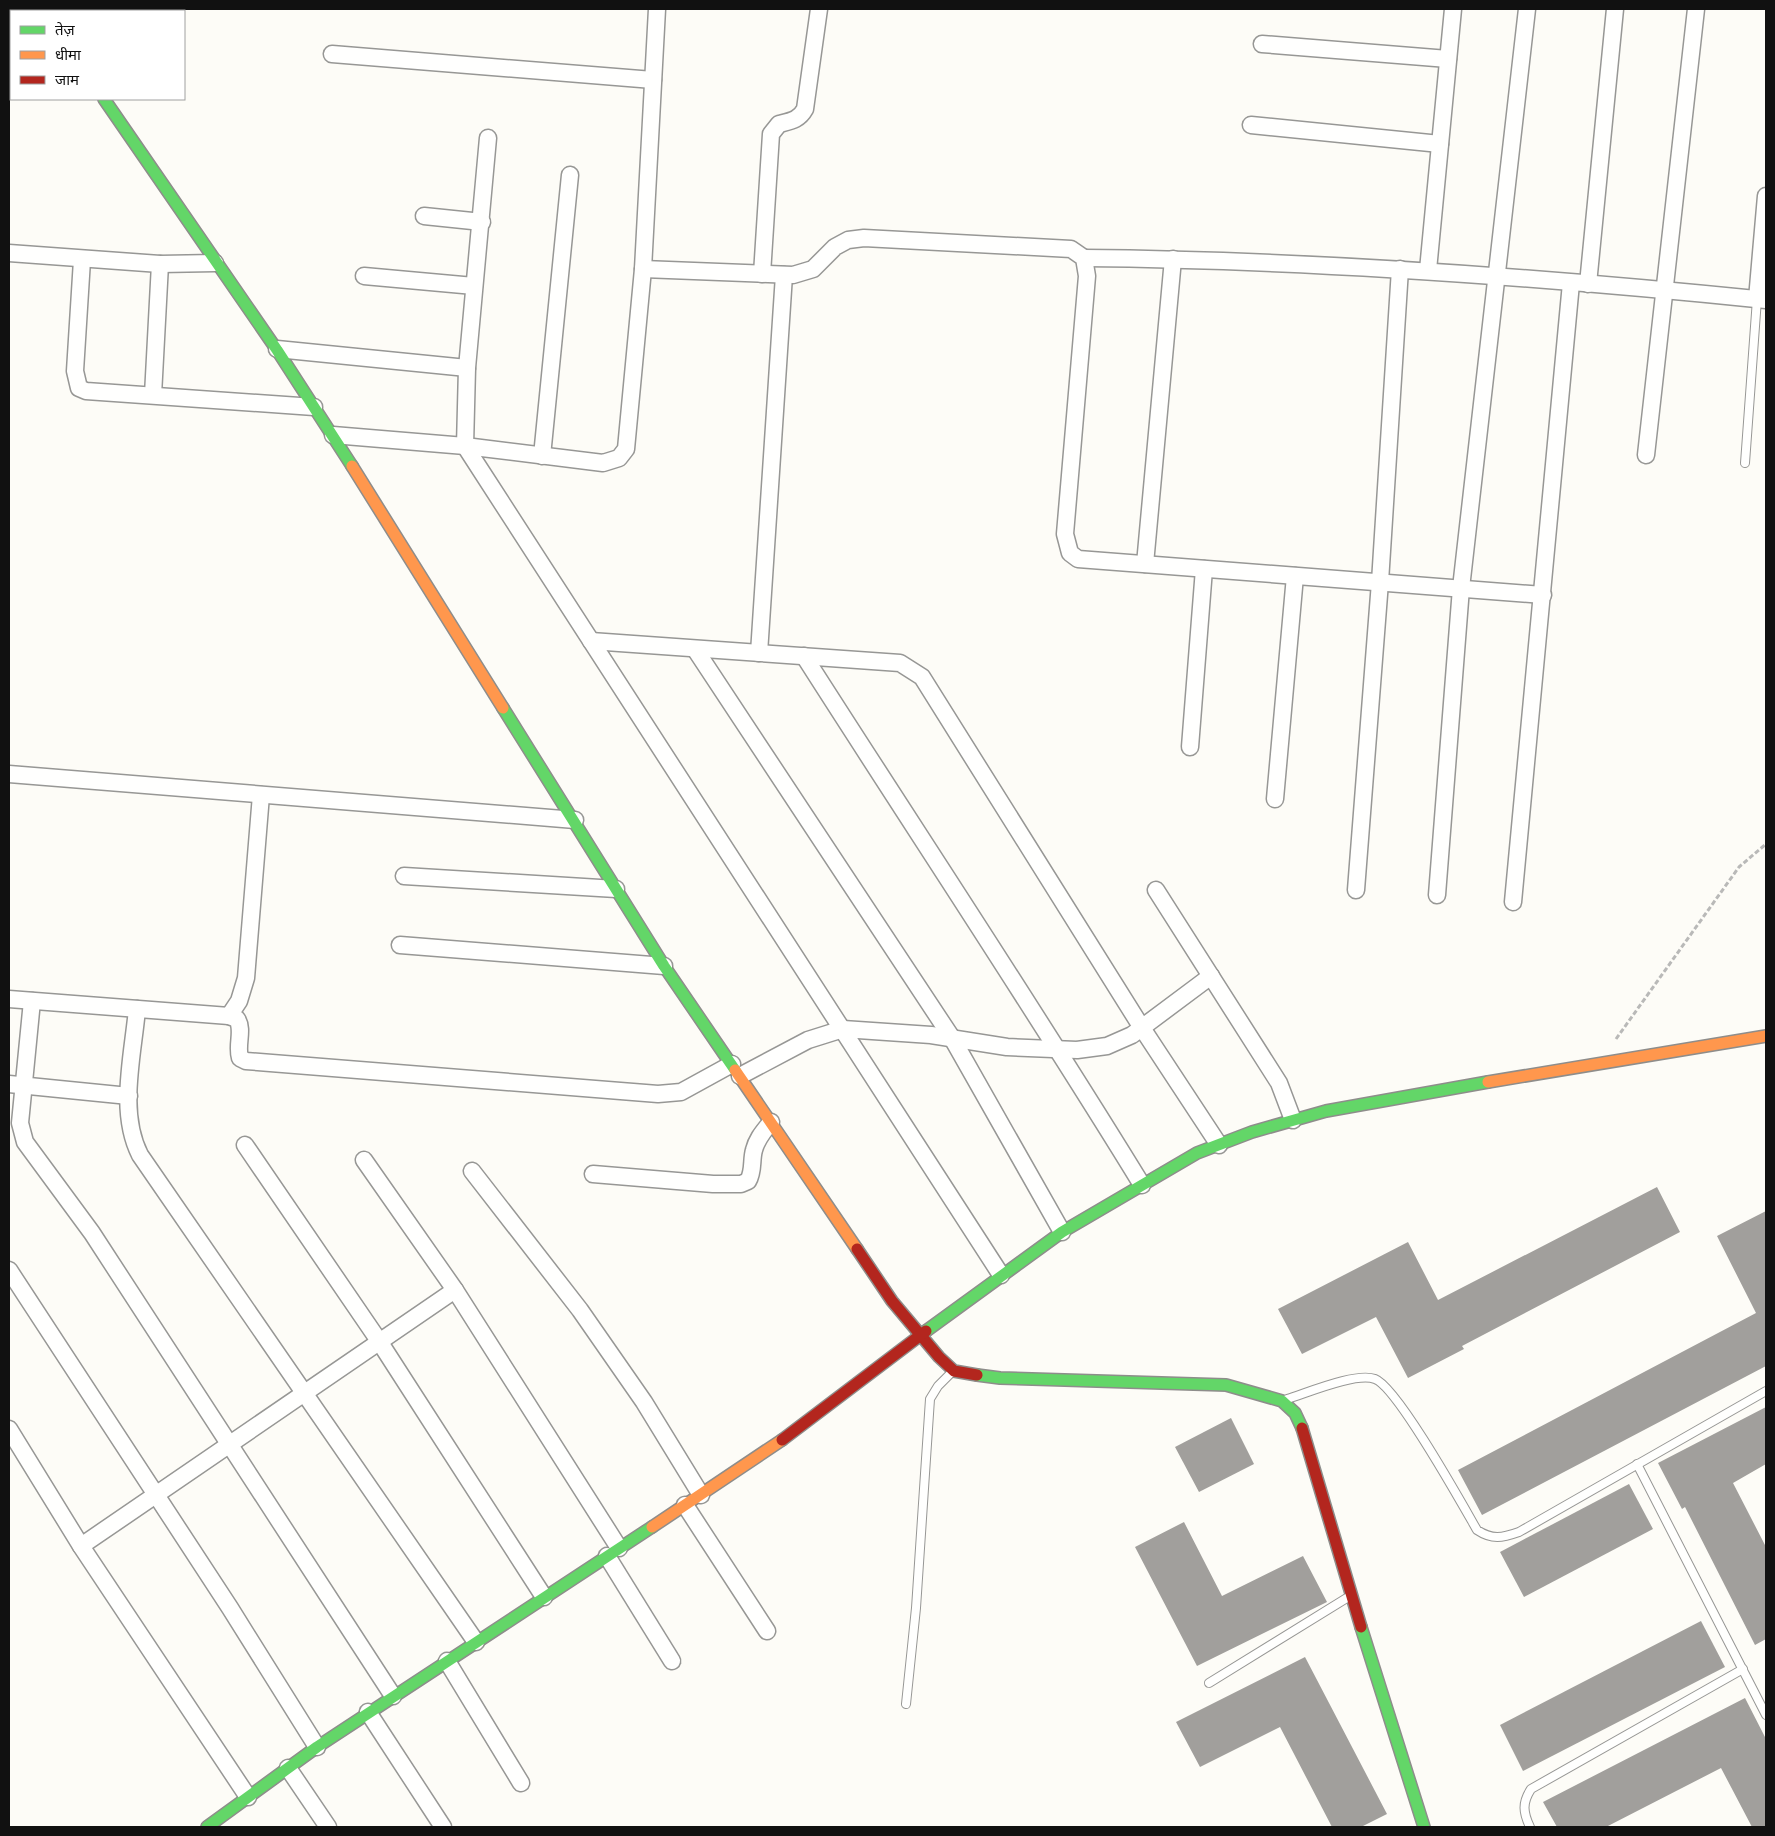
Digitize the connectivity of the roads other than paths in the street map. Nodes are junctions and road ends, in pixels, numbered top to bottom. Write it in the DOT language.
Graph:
graph roads {
  1 [pos="657,9"];
  2 [pos="819,9"];
  3 [pos="1453,9"];
  4 [pos="1527,9"];
  5 [pos="1615,9"];
  6 [pos="1696,9"];
  7 [pos="1262,44"];
  8 [pos="332,54"];
  9 [pos="1448,59"];
  10 [pos="653,80"];
  11 [pos="105,100"];
  12 [pos="1251,125"];
  13 [pos="488,138"];
  14 [pos="1440,144"];
  15 [pos="570,175"];
  16 [pos="1766,196"];
  17 [pos="424,216"];
  18 [pos="482,222"];
  19 [pos="9,253"];
  20 [pos="1084,258"];
  21 [pos="1173,259"];
  22 [pos="82,260"];
  23 [pos="215,263"];
  24 [pos="160,264"];
  25 [pos="643,268"];
  26 [pos="1400,269"];
  27 [pos="1428,270"];
  28 [pos="762,274"];
  29 [pos="784,275"];
  30 [pos="364,276"];
  31 [pos="1496,276"];
  32 [pos="1571,283"];
  33 [pos="1588,284"];
  34 [pos="474,286"];
  35 [pos="1665,290"];
  36 [pos="1762,300"];
  37 [pos="277,349"];
  38 [pos="467,368"];
  39 [pos="153,395"];
  40 [pos="314,407"];
  41 [pos="333,435"];
  42 [pos="465,446"];
  43 [pos="1646,455"];
  44 [pos="542,456"];
  45 [pos="1745,463"];
  46 [pos="1145,564"];
  47 [pos="1204,568"];
  48 [pos="1295,576"];
  49 [pos="1380,582"];
  50 [pos="1461,588"];
  51 [pos="1543,595"];
  52 [pos="591,641"];
  53 [pos="696,649"];
  54 [pos="760,653"];
  55 [pos="804,656"];
  56 [pos="1190,747"];
  57 [pos="9,774"];
  58 [pos="260,795"];
  59 [pos="1276,799"];
  60 [pos="575,820"];
  61 [pos="404,876"];
  62 [pos="616,889"];
  63 [pos="1156,890"];
  64 [pos="1356,890"];
  65 [pos="1437,896"];
  66 [pos="1513,902"];
  67 [pos="400,945"];
  68 [pos="664,966"];
  69 [pos="1211,976"];
  70 [pos="9,999"];
  71 [pos="32,1001"];
  72 [pos="137,1009"];
  73 [pos="229,1016"];
  74 [pos="1142,1028"];
  75 [pos="843,1029"];
  76 [pos="1766,1036"];
  77 [pos="952,1038"];
  78 [pos="1059,1049"];
  79 [pos="736,1070"];
  80 [pos="16,1085"];
  81 [pos="129,1096"];
  82 [pos="1293,1120"];
  83 [pos="771,1122"];
  84 [pos="1220,1145"];
  85 [pos="246,1146"];
  86 [pos="364,1160"];
  87 [pos="472,1171"];
  88 [pos="593,1174"];
  89 [pos="1142,1185"];
  90 [pos="1062,1232"];
  91 [pos="9,1270"];
  92 [pos="1001,1275"];
  93 [pos="455,1290"];
  94 [pos="921,1336"];
  95 [pos="379,1341"];
  96 [pos="954,1371"];
  97 [pos="1766,1391"];
  98 [pos="302,1393"];
  99 [pos="1282,1401"];
  100 [pos="9,1429"];
  101 [pos="230,1445"];
  102 [pos="1637,1464"];
  103 [pos="702,1494"];
  104 [pos="155,1496"];
  105 [pos="685,1505"];
  106 [pos="81,1546"];
  107 [pos="614,1552"];
  108 [pos="1352,1595"];
  109 [pos="544,1597"];
  110 [pos="767,1632"];
  111 [pos="476,1642"];
  112 [pos="447,1660"];
  113 [pos="672,1661"];
  114 [pos="1743,1669"];
  115 [pos="1209,1683"];
  116 [pos="393,1696"];
  117 [pos="906,1704"];
  118 [pos="368,1712"];
  119 [pos="1766,1715"];
  120 [pos="317,1747"];
  121 [pos="288,1768"];
  122 [pos="521,1782"];
  123 [pos="248,1797"];
  124 [pos="208,1827"];
  125 [pos="328,1827"];
  126 [pos="444,1827"];
  127 [pos="1424,1827"];
  128 [pos="1530,1827"];
  1 -- 10 [label="street"];
  2 -- 28 [label="street"];
  3 -- 9 [label="street"];
  4 -- 31 [label="street"];
  5 -- 33 [label="street"];
  6 -- 35 [label="street"];
  7 -- 9 [label="street"];
  8 -- 10 [label="street"];
  9 -- 14 [label="street"];
  10 -- 25 [label="street"];
  11 -- 23 [label="street"];
  12 -- 14 [label="street"];
  13 -- 18 [label="street"];
  14 -- 27 [label="street"];
  15 -- 44 [label="street"];
  16 -- 36 [label="street"];
  17 -- 18 [label="street"];
  18 -- 34 [label="street"];
  19 -- 22 [label="street"];
  20 -- 21 [label="street"];
  20 -- 29 [label="street"];
  20 -- 46 [label="street"];
  21 -- 26 [label="street"];
  21 -- 46 [label="street"];
  22 -- 24 [label="street"];
  22 -- 39 [label="street"];
  23 -- 24 [label="street"];
  23 -- 37 [label="street"];
  24 -- 39 [label="street"];
  25 -- 28 [label="street"];
  25 -- 44 [label="street"];
  26 -- 27 [label="street"];
  26 -- 49 [label="street"];
  27 -- 31 [label="street"];
  28 -- 29 [label="street"];
  29 -- 54 [label="street"];
  30 -- 34 [label="street"];
  31 -- 32 [label="street"];
  31 -- 50 [label="street"];
  32 -- 33 [label="street"];
  32 -- 51 [label="street"];
  33 -- 35 [label="street"];
  34 -- 38 [label="street"];
  35 -- 36 [label="street"];
  35 -- 43 [label="street"];
  36 -- 45 [label="lane"];
  37 -- 38 [label="street"];
  37 -- 40 [label="street"];
  38 -- 42 [label="street"];
  39 -- 40 [label="street"];
  40 -- 41 [label="street"];
  41 -- 42 [label="street"];
  41 -- 60 [label="street"];
  42 -- 44 [label="street"];
  42 -- 52 [label="street"];
  46 -- 47 [label="street"];
  47 -- 48 [label="street"];
  47 -- 56 [label="street"];
  48 -- 49 [label="street"];
  48 -- 59 [label="street"];
  49 -- 50 [label="street"];
  49 -- 64 [label="street"];
  50 -- 51 [label="street"];
  50 -- 65 [label="street"];
  51 -- 66 [label="street"];
  52 -- 53 [label="street"];
  52 -- 75 [label="street"];
  53 -- 54 [label="street"];
  53 -- 77 [label="street"];
  54 -- 55 [label="street"];
  55 -- 74 [label="street"];
  55 -- 78 [label="street"];
  57 -- 58 [label="street"];
  58 -- 60 [label="street"];
  58 -- 73 [label="street"];
  60 -- 62 [label="street"];
  61 -- 62 [label="street"];
  62 -- 68 [label="street"];
  63 -- 69 [label="street"];
  67 -- 68 [label="street"];
  68 -- 79 [label="street"];
  69 -- 74 [label="street"];
  69 -- 82 [label="street"];
  70 -- 71 [label="street"];
  71 -- 72 [label="street"];
  71 -- 80 [label="street"];
  72 -- 73 [label="street"];
  72 -- 81 [label="street"];
  73 -- 79 [label="street"];
  74 -- 78 [label="street"];
  74 -- 84 [label="street"];
  75 -- 77 [label="street"];
  75 -- 79 [label="street"];
  75 -- 92 [label="street"];
  76 -- 82 [label="street"];
  77 -- 78 [label="street"];
  77 -- 90 [label="street"];
  78 -- 89 [label="street"];
  79 -- 83 [label="street"];
  80 -- 81 [label="street"];
  80 -- 101 [label="street"];
  81 -- 98 [label="street"];
  82 -- 84 [label="street"];
  83 -- 88 [label="street"];
  83 -- 94 [label="street"];
  84 -- 89 [label="street"];
  85 -- 95 [label="street"];
  86 -- 93 [label="street"];
  87 -- 103 [label="street"];
  89 -- 90 [label="street"];
  90 -- 92 [label="street"];
  91 -- 104 [label="street"];
  92 -- 94 [label="street"];
  93 -- 95 [label="street"];
  93 -- 107 [label="street"];
  94 -- 96 [label="street"];
  94 -- 103 [label="street"];
  95 -- 98 [label="street"];
  95 -- 109 [label="street"];
  96 -- 99 [label="street"];
  96 -- 117 [label="lane"];
  97 -- 102 [label="lane"];
  98 -- 101 [label="street"];
  98 -- 111 [label="street"];
  99 -- 102 [label="lane"];
  99 -- 108 [label="street"];
  100 -- 106 [label="street"];
  101 -- 104 [label="street"];
  101 -- 116 [label="street"];
  102 -- 114 [label="lane"];
  103 -- 105 [label="street"];
  104 -- 106 [label="street"];
  104 -- 120 [label="street"];
  105 -- 107 [label="street"];
  105 -- 110 [label="street"];
  106 -- 123 [label="street"];
  107 -- 109 [label="street"];
  107 -- 113 [label="street"];
  108 -- 115 [label="lane"];
  108 -- 127 [label="street"];
  109 -- 111 [label="street"];
  111 -- 112 [label="street"];
  112 -- 116 [label="street"];
  112 -- 122 [label="street"];
  114 -- 119 [label="lane"];
  114 -- 128 [label="lane"];
  116 -- 118 [label="street"];
  118 -- 120 [label="street"];
  118 -- 126 [label="street"];
  120 -- 121 [label="street"];
  121 -- 123 [label="street"];
  121 -- 125 [label="street"];
  123 -- 124 [label="street"];
}
